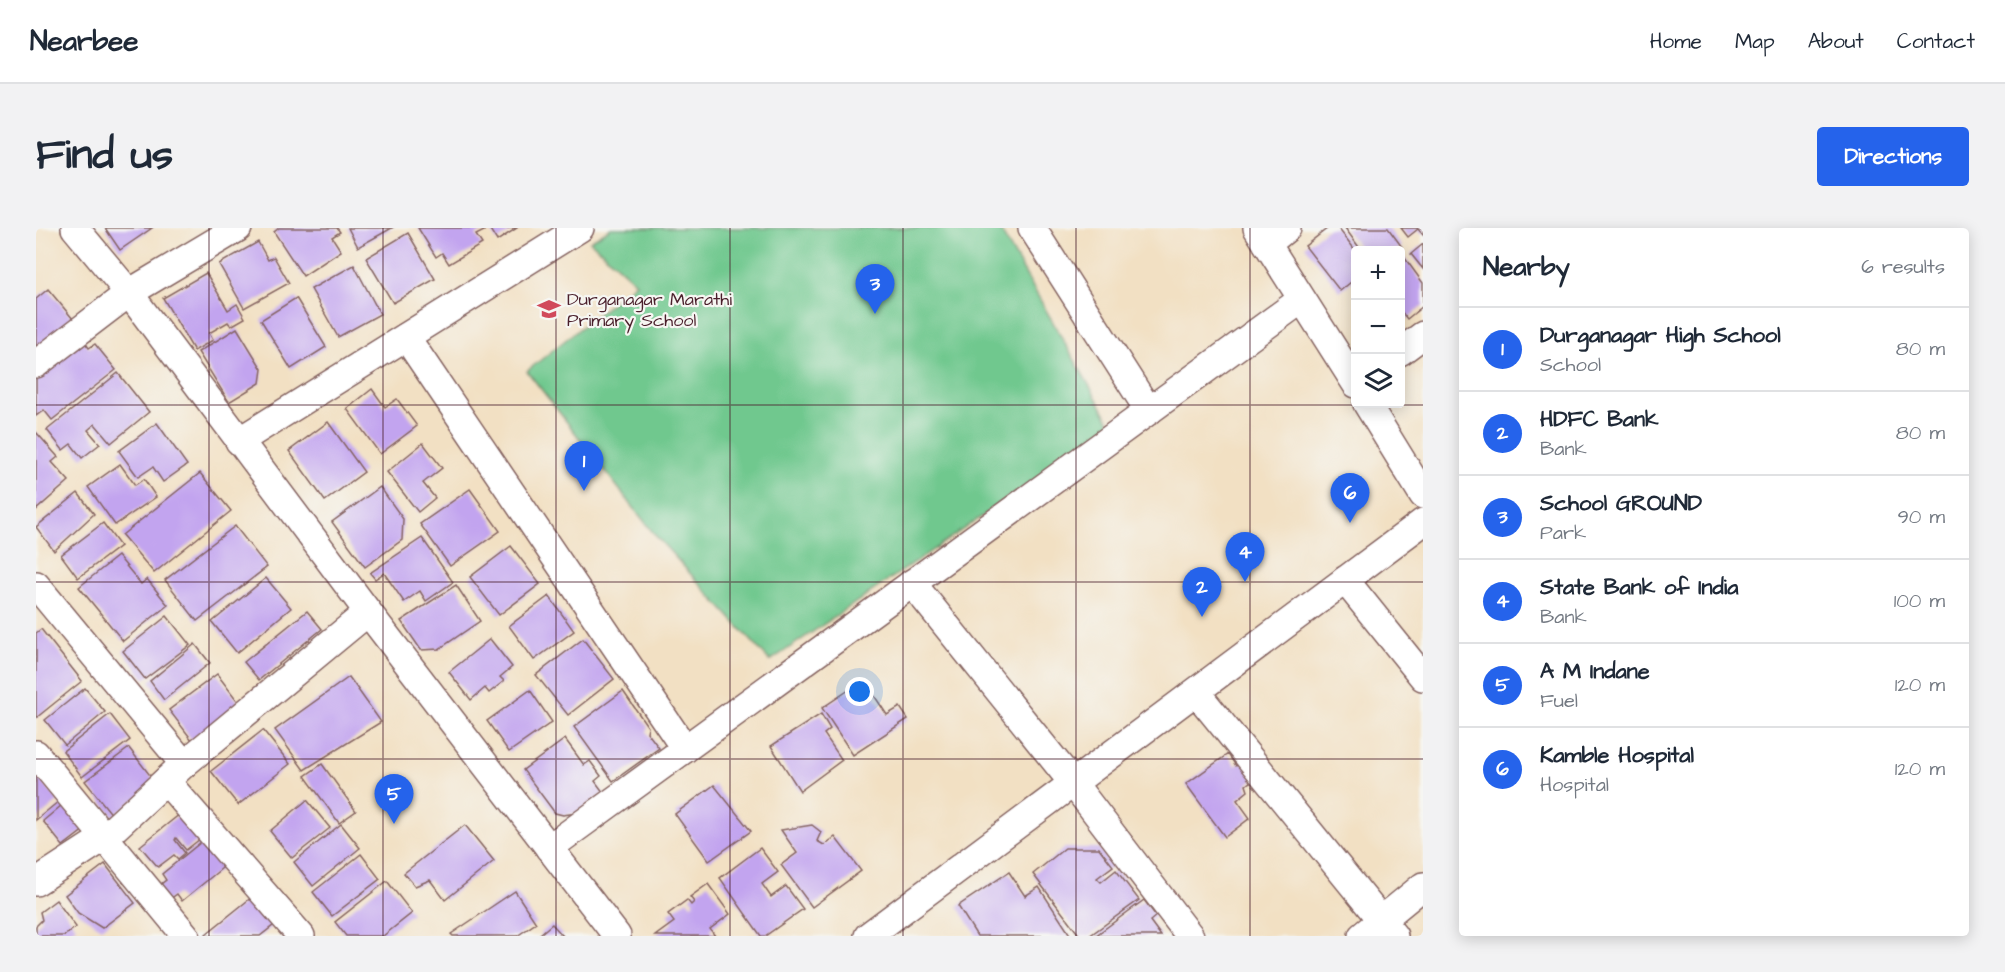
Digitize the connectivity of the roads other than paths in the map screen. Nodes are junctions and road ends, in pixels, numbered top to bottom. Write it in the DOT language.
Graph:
graph roads {
  1 [pos="75,228"];
  2 [pos="238,228"];
  3 [pos="580,228"];
  4 [pos="1032,228"];
  5 [pos="1270,233"];
  6 [pos="129,293"];
  7 [pos="1301,300"];
  8 [pos="1423,335"];
  9 [pos="406,337"];
  10 [pos="1405,349"];
  11 [pos="36,364"];
  12 [pos="1351,376"];
  13 [pos="1369,408"];
  14 [pos="1149,411"];
  15 [pos="239,441"];
  16 [pos="1423,495"];
  17 [pos="1423,522"];
  18 [pos="1345,580"];
  19 [pos="912,583"];
  20 [pos="36,585"];
  21 [pos="368,612"];
  22 [pos="1423,677"];
  23 [pos="1196,692"];
  24 [pos="685,749"];
  25 [pos="36,754"];
  26 [pos="175,773"];
  27 [pos="1074,783"];
  28 [pos="105,837"];
  29 [pos="549,848"];
  30 [pos="36,882"];
  31 [pos="1423,886"];
  32 [pos="1379,931"];
  33 [pos="186,936"];
  34 [pos="301,936"];
  35 [pos="617,936"];
  36 [pos="868,936"];
  37 [pos="1190,936"];
  1 -- 6 [label="street"];
  2 -- 6 [label="street"];
  3 -- 9 [label="street"];
  4 -- 14 [label="street"];
  5 -- 7 [label="street"];
  6 -- 11 [label="street"];
  6 -- 15 [label="street"];
  7 -- 12 [label="street"];
  7 -- 14 [label="street"];
  8 -- 10 [label="street"];
  9 -- 15 [label="street"];
  9 -- 24 [label="street"];
  13 -- 16 [label="street"];
  14 -- 19 [label="street"];
  15 -- 21 [label="street"];
  17 -- 18 [label="street"];
  18 -- 22 [label="street"];
  18 -- 23 [label="street"];
  19 -- 24 [label="street"];
  19 -- 27 [label="street"];
  20 -- 26 [label="street"];
  21 -- 26 [label="street"];
  21 -- 29 [label="street"];
  23 -- 27 [label="street"];
  23 -- 32 [label="street"];
  24 -- 29 [label="street"];
  25 -- 28 [label="street"];
  26 -- 28 [label="street"];
  26 -- 34 [label="street"];
  27 -- 36 [label="street"];
  27 -- 37 [label="street"];
  28 -- 30 [label="street"];
  28 -- 33 [label="street"];
  29 -- 35 [label="street"];
  31 -- 32 [label="street"];
}
